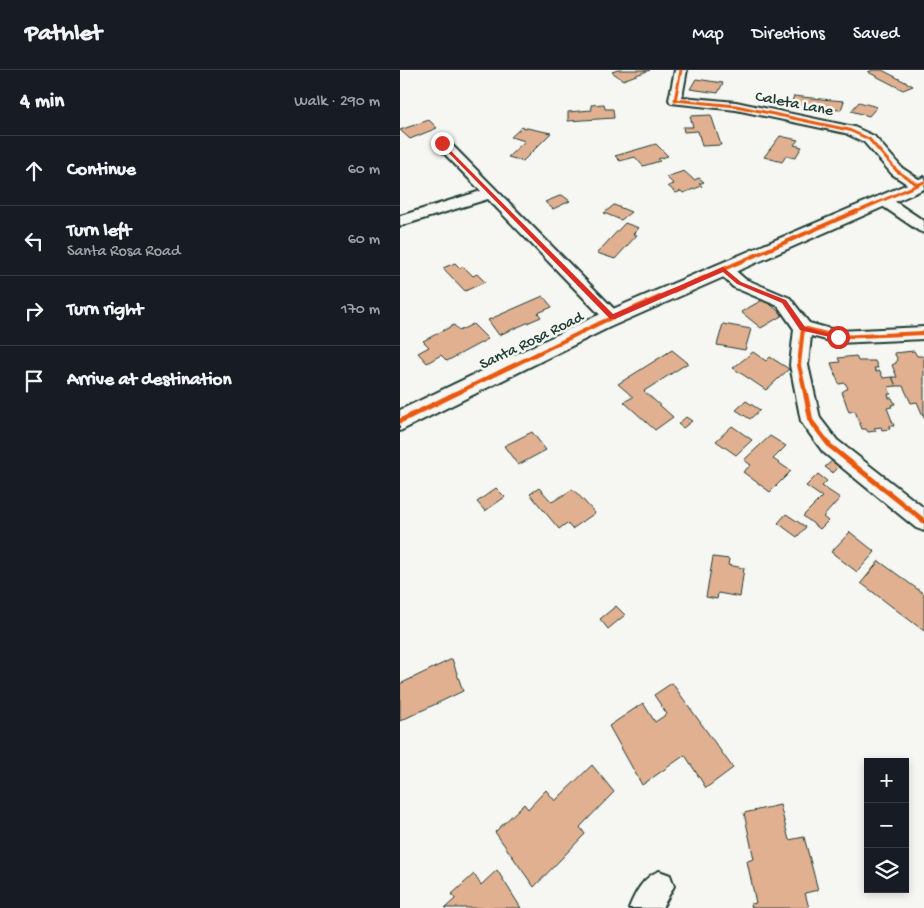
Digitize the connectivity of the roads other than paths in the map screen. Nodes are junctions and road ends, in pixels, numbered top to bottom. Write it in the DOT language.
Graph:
graph roads {
  1 [pos="680,70"];
  2 [pos="442,143"];
  3 [pos="921,184"];
  4 [pos="491,193"];
  5 [pos="883,200"];
  6 [pos="400,221"];
  7 [pos="924,228"];
  8 [pos="723,269"];
  9 [pos="612,317"];
  10 [pos="803,328"];
  11 [pos="924,332"];
  12 [pos="400,421"];
  13 [pos="924,521"];
  1 -- 3 [label="street, Caleta Lane"];
  2 -- 4 [label="street"];
  3 -- 5 [label="street, Santa Rosa Road"];
  4 -- 6 [label="street"];
  4 -- 9 [label="street"];
  5 -- 7 [label="street"];
  5 -- 8 [label="street, Santa Rosa Road"];
  8 -- 9 [label="street, Santa Rosa Road"];
  8 -- 10 [label="street"];
  9 -- 12 [label="street, Santa Rosa Road"];
  10 -- 11 [label="street"];
  10 -- 13 [label="street"];
}
